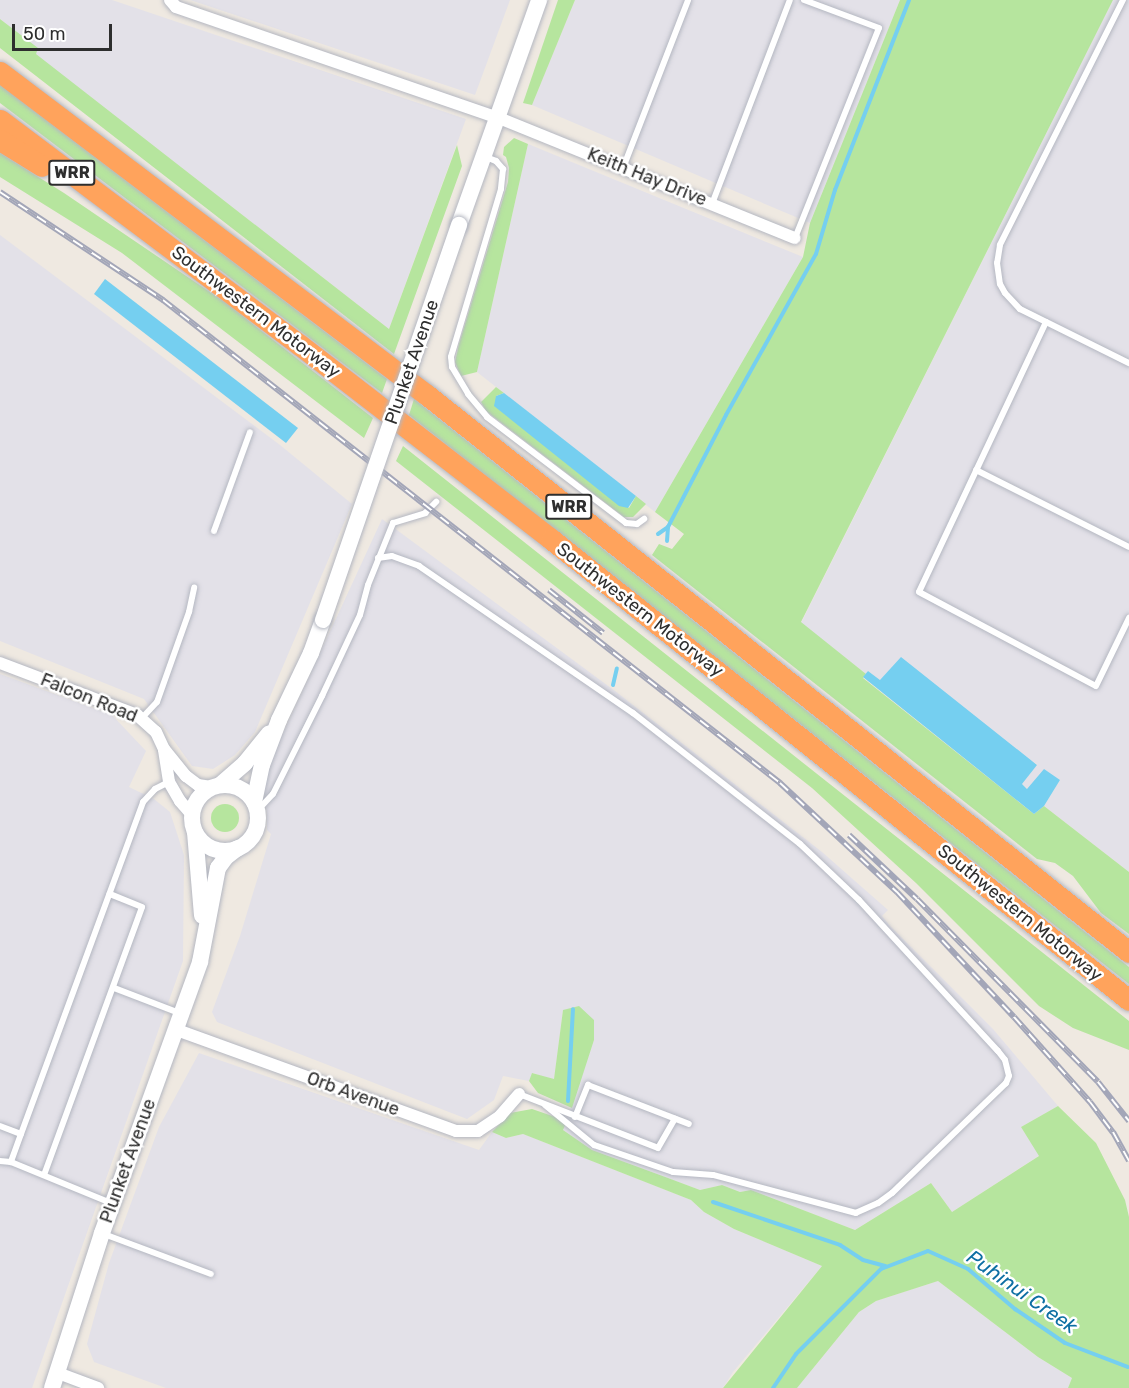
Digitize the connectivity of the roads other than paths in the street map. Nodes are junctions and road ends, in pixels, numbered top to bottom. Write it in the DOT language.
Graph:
graph roads {
  1 [pos="170,0"];
  2 [pos="538,0"];
  3 [pos="688,0"];
  4 [pos="790,0"];
  5 [pos="804,0"];
  6 [pos="1124,0"];
  7 [pos="0,72"];
  8 [pos="499,117"];
  9 [pos="0,120"];
  10 [pos="0,140"];
  11 [pos="485,156"];
  12 [pos="623,168"];
  13 [pos="712,204"];
  14 [pos="144,226"];
  15 [pos="795,238"];
  16 [pos="1046,322"];
  17 [pos="1129,363"];
  18 [pos="250,432"];
  19 [pos="976,470"];
  20 [pos="435,502"];
  21 [pos="644,519"];
  22 [pos="214,531"];
  23 [pos="1129,547"];
  24 [pos="378,558"];
  25 [pos="194,588"];
  26 [pos="1129,618"];
  27 [pos="0,663"];
  28 [pos="141,719"];
  29 [pos="279,720"];
  30 [pos="164,749"];
  31 [pos="170,782"];
  32 [pos="217,786"];
  33 [pos="256,807"];
  34 [pos="194,823"];
  35 [pos="238,848"];
  36 [pos="109,894"];
  37 [pos="204,935"];
  38 [pos="1129,952"];
  39 [pos="114,988"];
  40 [pos="1129,1000"];
  41 [pos="179,1022"];
  42 [pos="519,1094"];
  43 [pos="545,1105"];
  44 [pos="575,1117"];
  45 [pos="675,1118"];
  46 [pos="689,1124"];
  47 [pos="0,1126"];
  48 [pos="21,1134"];
  49 [pos="0,1161"];
  50 [pos="11,1162"];
  51 [pos="44,1175"];
  52 [pos="112,1203"];
  53 [pos="102,1233"];
  54 [pos="211,1274"];
  55 [pos="55,1380"];
  56 [pos="98,1388"];
  1 -- 8 [label="street, Keith Hay Drive"];
  2 -- 8 [label="main road, Plunket Avenue"];
  3 -- 12 [label="lane"];
  4 -- 13 [label="lane"];
  5 -- 15 [label="lane"];
  6 -- 16 [label="lane"];
  7 -- 38 [label="highway, Southwestern Motorway / WRR"];
  8 -- 11 [label="main road, Plunket Avenue"];
  8 -- 12 [label="street, Keith Hay Drive"];
  9 -- 14 [label="highway, Southwestern Motorway / WRR"];
  10 -- 14 [label="highway"];
  11 -- 21 [label="lane"];
  11 -- 29 [label="main road, Plunket Avenue, bridge"];
  12 -- 13 [label="street, Keith Hay Drive"];
  13 -- 15 [label="street, Keith Hay Drive"];
  14 -- 40 [label="highway, Southwestern Motorway / WRR"];
  16 -- 17 [label="lane"];
  16 -- 19 [label="lane"];
  18 -- 22 [label="lane"];
  19 -- 23 [label="lane"];
  19 -- 26 [label="lane"];
  20 -- 24 [label="lane"];
  24 -- 33 [label="lane"];
  24 -- 43 [label="lane"];
  25 -- 28 [label="lane"];
  27 -- 28 [label="street, Falcon Road"];
  28 -- 30 [label="street, Falcon Road"];
  29 -- 32 [label="main road, Plunket Avenue"];
  29 -- 33 [label="main road, Plunket Avenue"];
  30 -- 31 [label="street, Falcon Road"];
  30 -- 32 [label="street, Falcon Road"];
  31 -- 34 [label="street, Falcon Road"];
  31 -- 36 [label="lane"];
  32 -- 33 [label="main road"];
  32 -- 34 [label="main road"];
  33 -- 35 [label="main road"];
  34 -- 35 [label="main road"];
  34 -- 37 [label="main road, Plunket Avenue"];
  35 -- 37 [label="main road, Plunket Avenue"];
  36 -- 39 [label="lane"];
  36 -- 48 [label="lane"];
  37 -- 41 [label="main road, Plunket Avenue"];
  39 -- 41 [label="lane"];
  39 -- 51 [label="lane"];
  41 -- 42 [label="street, Orb Avenue"];
  41 -- 52 [label="main road, Plunket Avenue"];
  42 -- 43 [label="lane"];
  43 -- 44 [label="lane"];
  44 -- 45 [label="lane"];
  44 -- 45 [label="lane"];
  45 -- 46 [label="lane"];
  47 -- 48 [label="lane"];
  48 -- 50 [label="lane"];
  49 -- 50 [label="lane"];
  50 -- 51 [label="lane"];
  51 -- 52 [label="lane"];
  52 -- 53 [label="main road, Plunket Avenue"];
  53 -- 54 [label="lane"];
  53 -- 55 [label="main road, Plunket Avenue"];
  55 -- 56 [label="street"];
}
